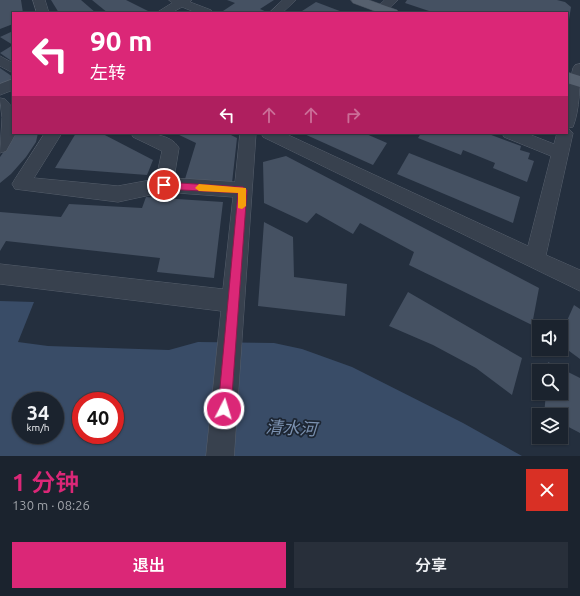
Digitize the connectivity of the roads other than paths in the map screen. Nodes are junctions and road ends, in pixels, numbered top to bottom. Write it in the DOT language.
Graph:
graph roads {
  1 [pos="39,0"];
  2 [pos="290,0"];
  3 [pos="392,0"];
  4 [pos="181,1"];
  5 [pos="352,1"];
  6 [pos="43,12"];
  7 [pos="164,12"];
  8 [pos="205,12"];
  9 [pos="276,12"];
  10 [pos="382,12"];
  11 [pos="0,60"];
  12 [pos="12,68"];
  13 [pos="575,82"];
  14 [pos="12,84"];
  15 [pos="0,90"];
  16 [pos="7,107"];
  17 [pos="568,118"];
  18 [pos="53,134"];
  19 [pos="141,134"];
  20 [pos="248,134"];
  21 [pos="271,134"];
  22 [pos="512,134"];
  23 [pos="565,134"];
  24 [pos="0,147"];
  25 [pos="560,153"];
  26 [pos="164,185"];
  27 [pos="243,190"];
  28 [pos="534,258"];
  29 [pos="0,274"];
  30 [pos="580,281"];
  31 [pos="234,301"];
  32 [pos="220,456"];
  1 -- 6 [label="street"];
  2 -- 9 [label="street"];
  3 -- 10 [label="street"];
  4 -- 7 [label="street"];
  4 -- 8 [label="street"];
  5 -- 10 [label="main road"];
  11 -- 12 [label="street"];
  13 -- 17 [label="street"];
  14 -- 15 [label="street"];
  16 -- 24 [label="street"];
  18 -- 26 [label="street"];
  19 -- 26 [label="street"];
  20 -- 27 [label="street"];
  21 -- 28 [label="street"];
  22 -- 25 [label="street"];
  23 -- 25 [label="street"];
  25 -- 28 [label="street"];
  26 -- 27 [label="street"];
  27 -- 31 [label="street"];
  28 -- 30 [label="street"];
  29 -- 31 [label="street"];
  31 -- 32 [label="street"];
}
